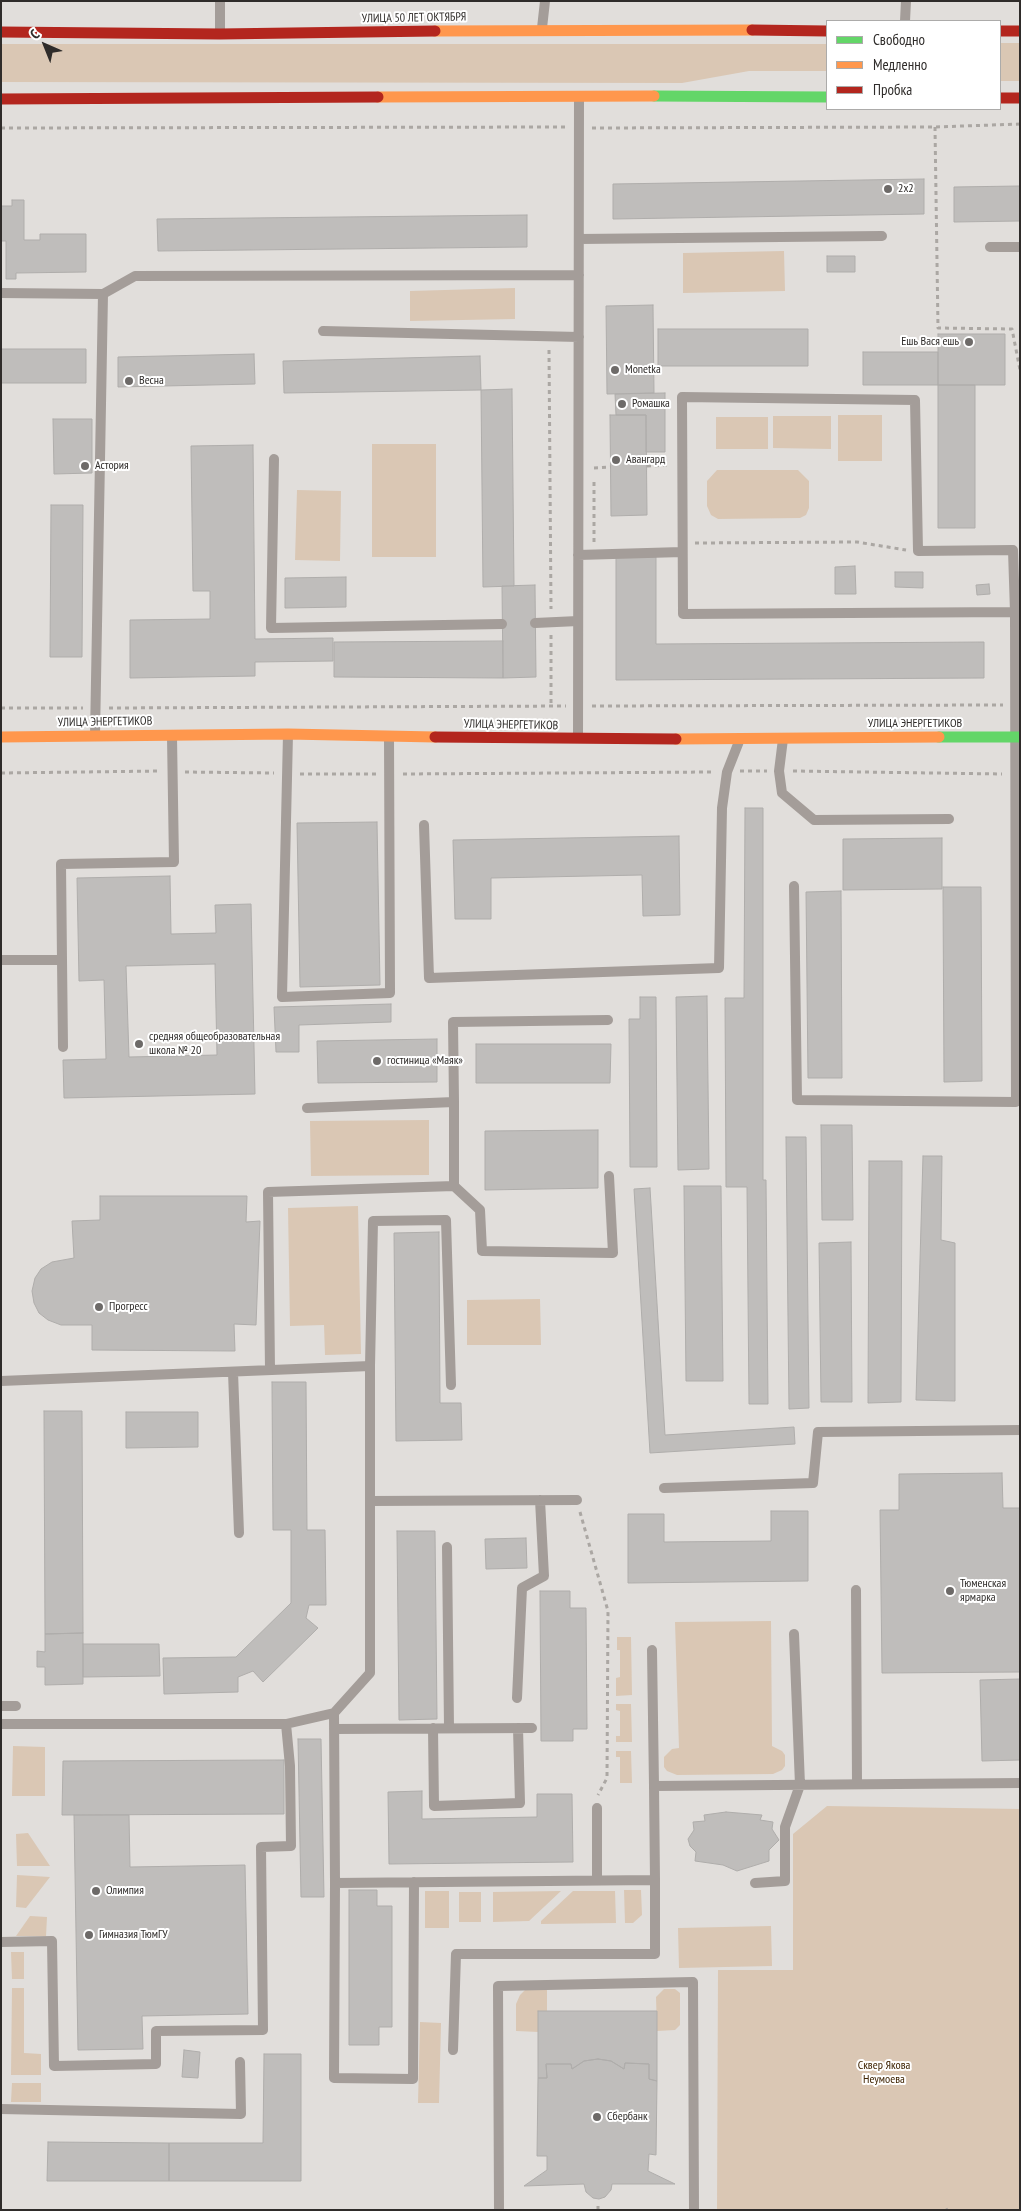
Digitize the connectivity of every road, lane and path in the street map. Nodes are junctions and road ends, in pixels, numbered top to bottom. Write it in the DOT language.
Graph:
graph roads {
  1 [pos="220,1"];
  2 [pos="545,1"];
  3 [pos="906,1"];
  4 [pos="905,20"];
  5 [pos="542,30"];
  6 [pos="826,31"];
  7 [pos="1020,31"];
  8 [pos="1,32"];
  9 [pos="1001,32"];
  10 [pos="220,34"];
  11 [pos="579,96"];
  12 [pos="826,97"];
  13 [pos="1001,98"];
  14 [pos="1020,98"];
  15 [pos="1,99"];
  16 [pos="1020,124"];
  17 [pos="935,127"];
  18 [pos="1,128"];
  19 [pos="579,128"];
  20 [pos="882,236"];
  21 [pos="579,239"];
  22 [pos="990,247"];
  23 [pos="1020,247"];
  24 [pos="579,275"];
  25 [pos="1,293"];
  26 [pos="103,294"];
  27 [pos="323,331"];
  28 [pos="549,337"];
  29 [pos="579,337"];
  30 [pos="1020,370"];
  31 [pos="274,459"];
  32 [pos="682,465"];
  33 [pos="647,466"];
  34 [pos="610,467"];
  35 [pos="594,468"];
  36 [pos="682,548"];
  37 [pos="918,551"];
  38 [pos="578,555"];
  39 [pos="1017,612"];
  40 [pos="578,621"];
  41 [pos="551,622"];
  42 [pos="535,623"];
  43 [pos="502,624"];
  44 [pos="1015,705"];
  45 [pos="578,706"];
  46 [pos="551,707"];
  47 [pos="1,708"];
  48 [pos="96,708"];
  49 [pos="172,734"];
  50 [pos="288,734"];
  51 [pos="1,737"];
  52 [pos="95,737"];
  53 [pos="388,737"];
  54 [pos="1017,737"];
  55 [pos="740,738"];
  56 [pos="783,738"];
  57 [pos="578,739"];
  58 [pos="174,771"];
  59 [pos="780,771"];
  60 [pos="728,772"];
  61 [pos="1,773"];
  62 [pos="288,774"];
  63 [pos="388,774"];
  64 [pos="1016,774"];
  65 [pos="950,819"];
  66 [pos="424,825"];
  67 [pos="794,886"];
  68 [pos="1,960"];
  69 [pos="62,960"];
  70 [pos="608,1020"];
  71 [pos="63,1047"];
  72 [pos="454,1102"];
  73 [pos="307,1108"];
  74 [pos="609,1176"];
  75 [pos="454,1186"];
  76 [pos="370,1366"];
  77 [pos="270,1370"];
  78 [pos="233,1372"];
  79 [pos="1,1381"];
  80 [pos="451,1385"];
  81 [pos="1020,1430"];
  82 [pos="664,1488"];
  83 [pos="540,1500"];
  84 [pos="577,1500"];
  85 [pos="371,1501"];
  86 [pos="239,1533"];
  87 [pos="447,1547"];
  88 [pos="856,1590"];
  89 [pos="794,1634"];
  90 [pos="652,1650"];
  91 [pos="517,1698"];
  92 [pos="1,1706"];
  93 [pos="16,1706"];
  94 [pos="334,1713"];
  95 [pos="1,1724"];
  96 [pos="286,1724"];
  97 [pos="433,1728"];
  98 [pos="448,1728"];
  99 [pos="518,1728"];
  100 [pos="532,1728"];
  101 [pos="334,1729"];
  102 [pos="1020,1783"];
  103 [pos="857,1784"];
  104 [pos="800,1785"];
  105 [pos="654,1786"];
  106 [pos="597,1808"];
  107 [pos="597,1880"];
  108 [pos="655,1880"];
  109 [pos="414,1882"];
  110 [pos="335,1883"];
  111 [pos="755,1883"];
  112 [pos="1,1942"];
  113 [pos="452,2050"];
  114 [pos="240,2062"];
  115 [pos="1,2109"];
  116 [pos="598,2204"];
  117 [pos="499,2210"];
  118 [pos="598,2210"];
  119 [pos="694,2210"];
  1 -- 10 [label="lane"];
  2 -- 5 [label="lane"];
  3 -- 4 [label="lane"];
  5 -- 6 [label="main road, УЛИЦА 50 ЛЕТ ОКТЯБРЯ"];
  5 -- 10 [label="main road, УЛИЦА 50 ЛЕТ ОКТЯБРЯ"];
  7 -- 9 [label="main road"];
  8 -- 10 [label="main road, УЛИЦА 50 ЛЕТ ОКТЯБРЯ"];
  11 -- 12 [label="main road"];
  11 -- 15 [label="main road"];
  11 -- 19 [label="lane"];
  13 -- 14 [label="main road"];
  16 -- 17 [label="path"];
  17 -- 19 [label="path"];
  17 -- 30 [label="path"];
  18 -- 19 [label="path"];
  19 -- 21 [label="lane"];
  20 -- 21 [label="lane"];
  21 -- 24 [label="lane"];
  22 -- 23 [label="lane"];
  24 -- 26 [label="lane"];
  24 -- 29 [label="lane"];
  25 -- 26 [label="lane"];
  26 -- 48 [label="lane"];
  27 -- 28 [label="lane"];
  28 -- 29 [label="lane"];
  28 -- 41 [label="path"];
  29 -- 38 [label="lane"];
  31 -- 43 [label="lane"];
  32 -- 33 [label="path"];
  32 -- 36 [label="lane"];
  32 -- 37 [label="lane"];
  34 -- 35 [label="path"];
  36 -- 37 [label="path"];
  36 -- 38 [label="lane"];
  36 -- 39 [label="lane"];
  37 -- 39 [label="lane"];
  38 -- 40 [label="lane"];
  39 -- 44 [label="lane"];
  40 -- 41 [label="lane"];
  40 -- 45 [label="lane"];
  41 -- 42 [label="lane"];
  41 -- 46 [label="path"];
  44 -- 45 [label="path"];
  44 -- 54 [label="lane"];
  45 -- 46 [label="path"];
  45 -- 57 [label="lane"];
  46 -- 48 [label="path"];
  47 -- 48 [label="path"];
  48 -- 52 [label="lane"];
  49 -- 50 [label="main road, УЛИЦА ЭНЕРГЕТИКОВ"];
  49 -- 52 [label="main road, УЛИЦА ЭНЕРГЕТИКОВ"];
  49 -- 58 [label="lane"];
  50 -- 53 [label="main road, УЛИЦА ЭНЕРГЕТИКОВ"];
  50 -- 62 [label="lane"];
  51 -- 52 [label="main road, УЛИЦА ЭНЕРГЕТИКОВ"];
  53 -- 57 [label="main road, УЛИЦА ЭНЕРГЕТИКОВ"];
  53 -- 63 [label="lane"];
  54 -- 56 [label="main road, УЛИЦА ЭНЕРГЕТИКОВ"];
  54 -- 64 [label="lane"];
  55 -- 56 [label="main road, УЛИЦА ЭНЕРГЕТИКОВ"];
  55 -- 57 [label="main road, УЛИЦА ЭНЕРГЕТИКОВ"];
  55 -- 60 [label="lane"];
  56 -- 59 [label="lane"];
  58 -- 61 [label="path"];
  58 -- 62 [label="path"];
  58 -- 69 [label="lane"];
  59 -- 60 [label="path"];
  59 -- 64 [label="path"];
  59 -- 65 [label="lane"];
  60 -- 63 [label="path"];
  60 -- 66 [label="lane"];
  62 -- 63 [label="path"];
  62 -- 63 [label="lane"];
  64 -- 67 [label="lane"];
  68 -- 69 [label="lane"];
  69 -- 71 [label="lane"];
  70 -- 72 [label="lane"];
  72 -- 73 [label="lane"];
  72 -- 75 [label="lane"];
  74 -- 75 [label="lane"];
  75 -- 77 [label="lane"];
  76 -- 77 [label="lane"];
  76 -- 80 [label="lane"];
  76 -- 85 [label="lane"];
  77 -- 78 [label="lane"];
  78 -- 79 [label="lane"];
  78 -- 86 [label="lane"];
  81 -- 82 [label="lane"];
  83 -- 84 [label="lane"];
  83 -- 85 [label="lane"];
  83 -- 91 [label="lane"];
  84 -- 106 [label="path"];
  85 -- 94 [label="lane"];
  87 -- 98 [label="lane"];
  88 -- 103 [label="lane"];
  89 -- 104 [label="lane"];
  90 -- 105 [label="lane"];
  92 -- 93 [label="lane"];
  94 -- 96 [label="lane"];
  94 -- 101 [label="lane"];
  95 -- 96 [label="lane"];
  96 -- 112 [label="lane"];
  97 -- 98 [label="lane"];
  97 -- 99 [label="lane"];
  97 -- 101 [label="lane"];
  98 -- 99 [label="lane"];
  99 -- 100 [label="lane"];
  101 -- 110 [label="lane"];
  102 -- 103 [label="lane"];
  103 -- 104 [label="lane"];
  104 -- 105 [label="lane"];
  104 -- 111 [label="lane"];
  105 -- 108 [label="lane"];
  106 -- 107 [label="lane"];
  107 -- 108 [label="lane"];
  107 -- 109 [label="lane"];
  108 -- 113 [label="lane"];
  109 -- 110 [label="lane"];
  109 -- 110 [label="lane"];
  114 -- 115 [label="lane"];
  116 -- 118 [label="path"];
  117 -- 119 [label="lane"];
}
